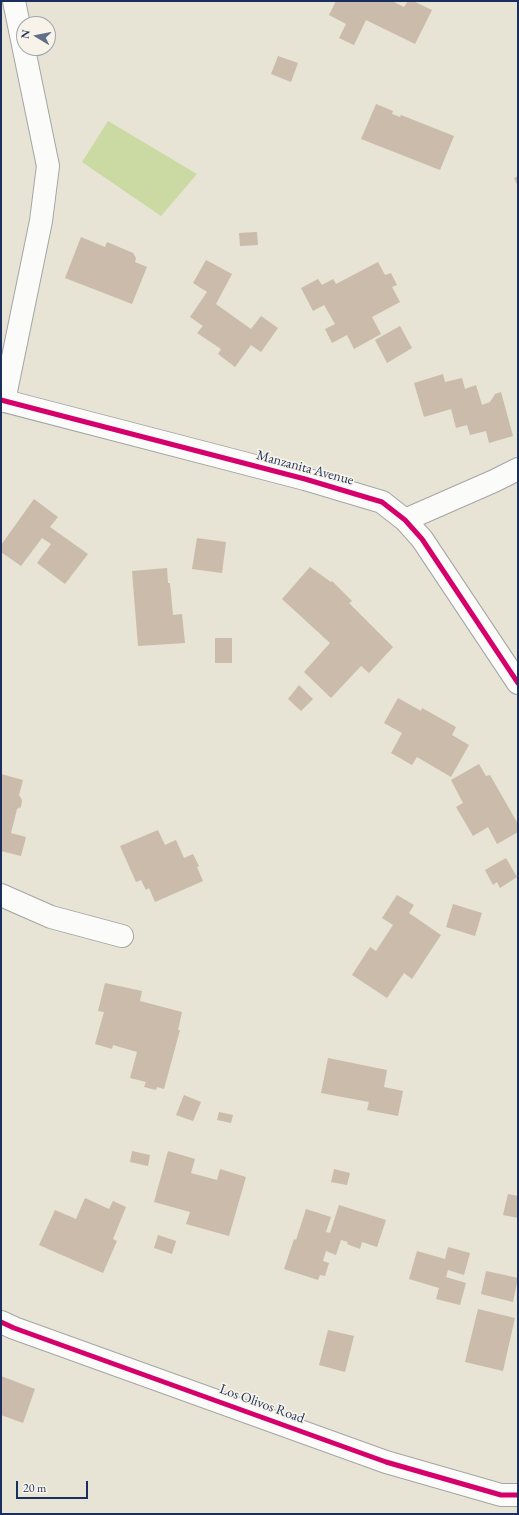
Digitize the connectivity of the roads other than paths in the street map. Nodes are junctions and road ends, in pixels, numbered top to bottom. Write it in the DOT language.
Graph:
graph roads {
  1 [pos="14,1"];
  2 [pos="2,401"];
  3 [pos="518,469"];
  4 [pos="405,520"];
  5 [pos="518,683"];
  6 [pos="1,896"];
  7 [pos="122,936"];
  8 [pos="1,1322"];
  9 [pos="518,1495"];
  1 -- 2 [label="street"];
  2 -- 4 [label="street, Manzanita Avenue"];
  3 -- 4 [label="street"];
  4 -- 5 [label="street, Manzanita Avenue"];
  6 -- 7 [label="street"];
  8 -- 9 [label="street, Los Olivos Road"];
}
